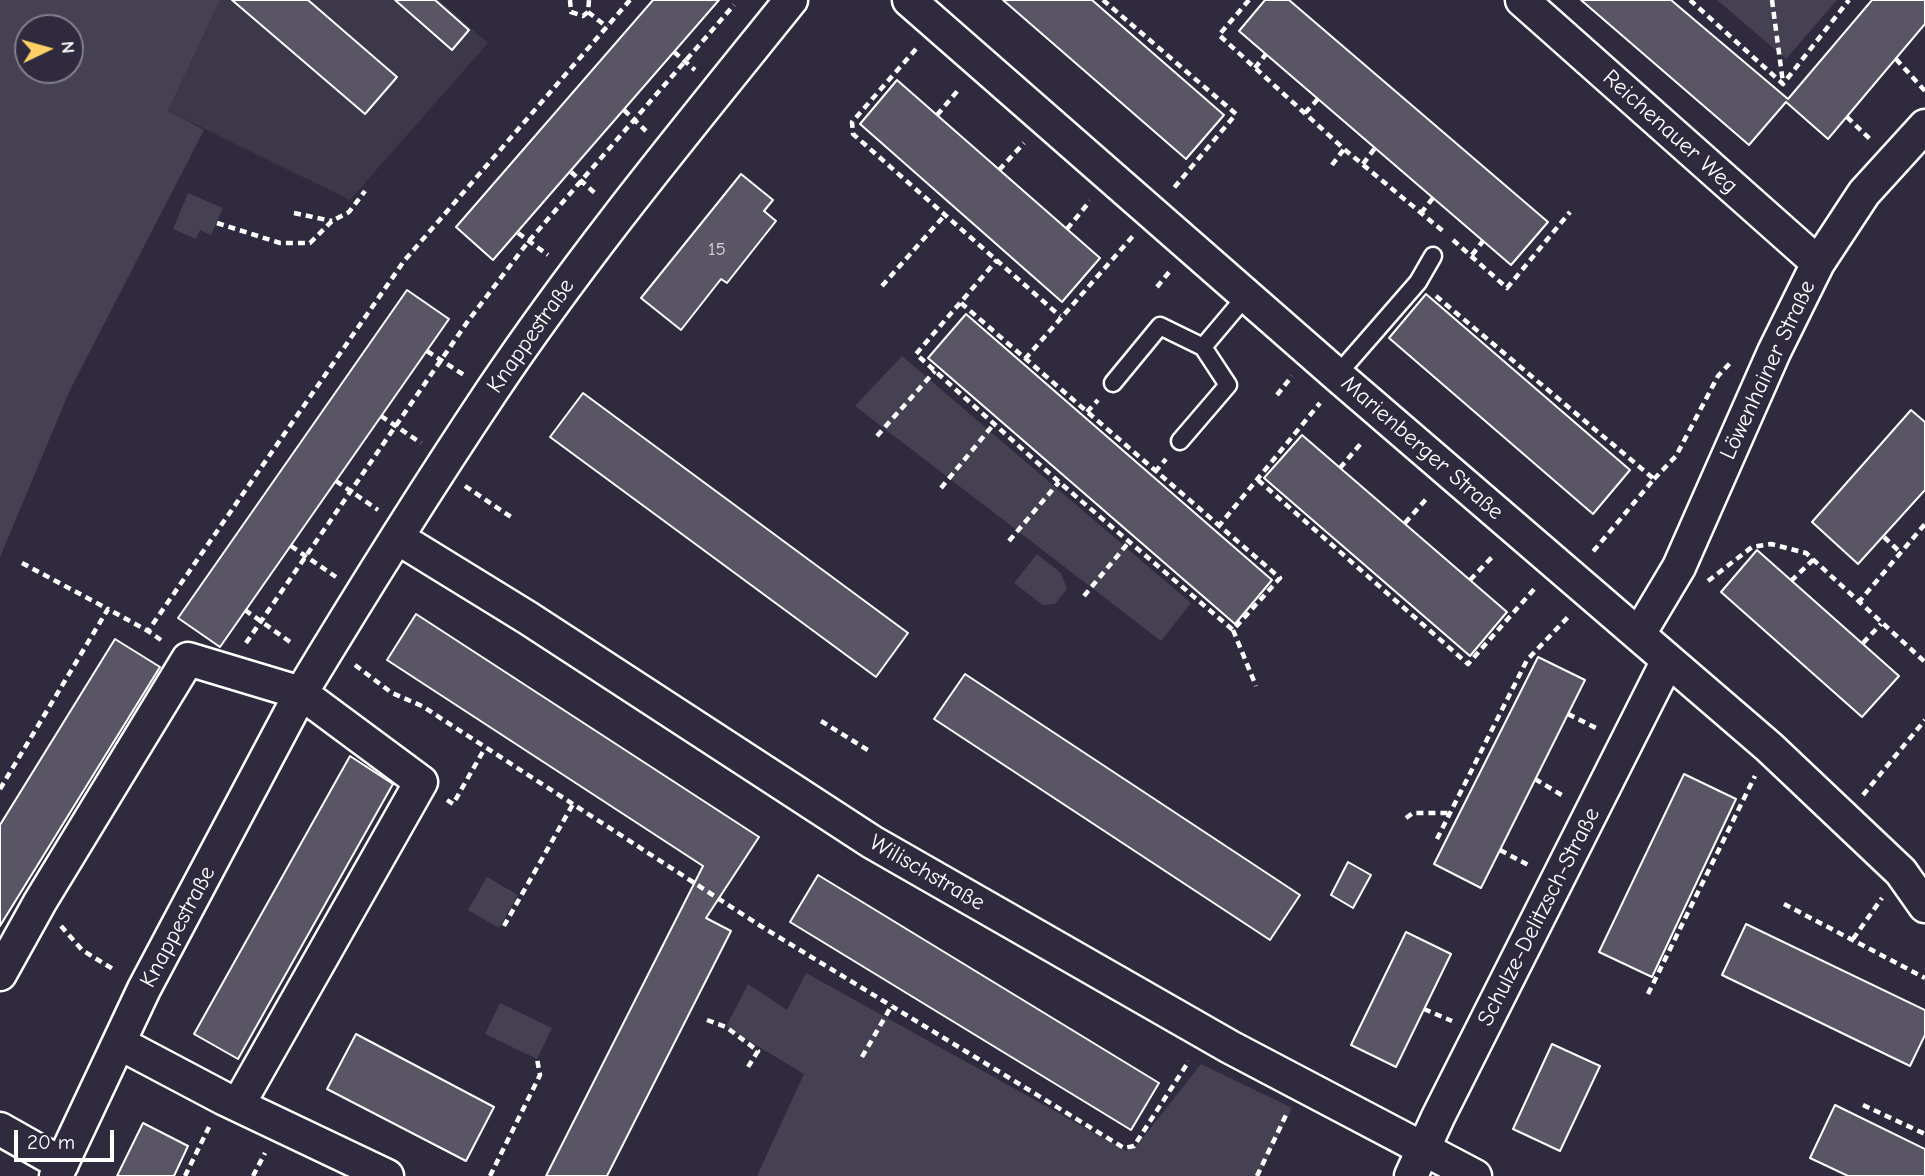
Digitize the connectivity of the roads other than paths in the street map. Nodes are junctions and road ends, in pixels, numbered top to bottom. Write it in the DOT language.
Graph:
graph roads {
  1 [pos="791,0"];
  2 [pos="909,0"];
  3 [pos="1522,0"];
  4 [pos="1925,126"];
  5 [pos="1433,256"];
  6 [pos="1818,263"];
  7 [pos="1246,296"];
  8 [pos="1203,347"];
  9 [pos="1113,383"];
  10 [pos="1330,388"];
  11 [pos="1180,441"];
  12 [pos="401,533"];
  13 [pos="1639,634"];
  14 [pos="1668,660"];
  15 [pos="301,693"];
  16 [pos="1925,906"];
  17 [pos="0,974"];
  18 [pos="121,1044"];
  19 [pos="230,1102"];
  20 [pos="0,1129"];
  21 [pos="1418,1163"];
  22 [pos="59,1170"];
  23 [pos="387,1176"];
  24 [pos="1475,1176"];
  1 -- 12 [label="street, Knappestraße"];
  2 -- 7 [label="street, Marienberger Straße"];
  3 -- 6 [label="street, Reichenauer Weg"];
  4 -- 6 [label="street, Löwenhainer Straße"];
  5 -- 10 [label="lane"];
  6 -- 13 [label="street, Löwenhainer Straße"];
  7 -- 8 [label="lane"];
  7 -- 10 [label="street, Marienberger Straße"];
  8 -- 9 [label="lane"];
  8 -- 11 [label="lane"];
  10 -- 13 [label="street, Marienberger Straße"];
  12 -- 15 [label="street, Knappestraße"];
  12 -- 21 [label="street, Wilischstraße"];
  13 -- 14 [label="street, Marienberger Straße"];
  14 -- 16 [label="street, Marienberger Straße"];
  14 -- 21 [label="street, Schulze-Delitzsch-Straße"];
  15 -- 17 [label="street"];
  15 -- 18 [label="street, Knappestraße"];
  15 -- 19 [label="street"];
  18 -- 19 [label="street"];
  18 -- 22 [label="street, Knappestraße"];
  19 -- 23 [label="street"];
  20 -- 22 [label="street, Knappestraße"];
  21 -- 24 [label="street, Wilischstraße"];
}
